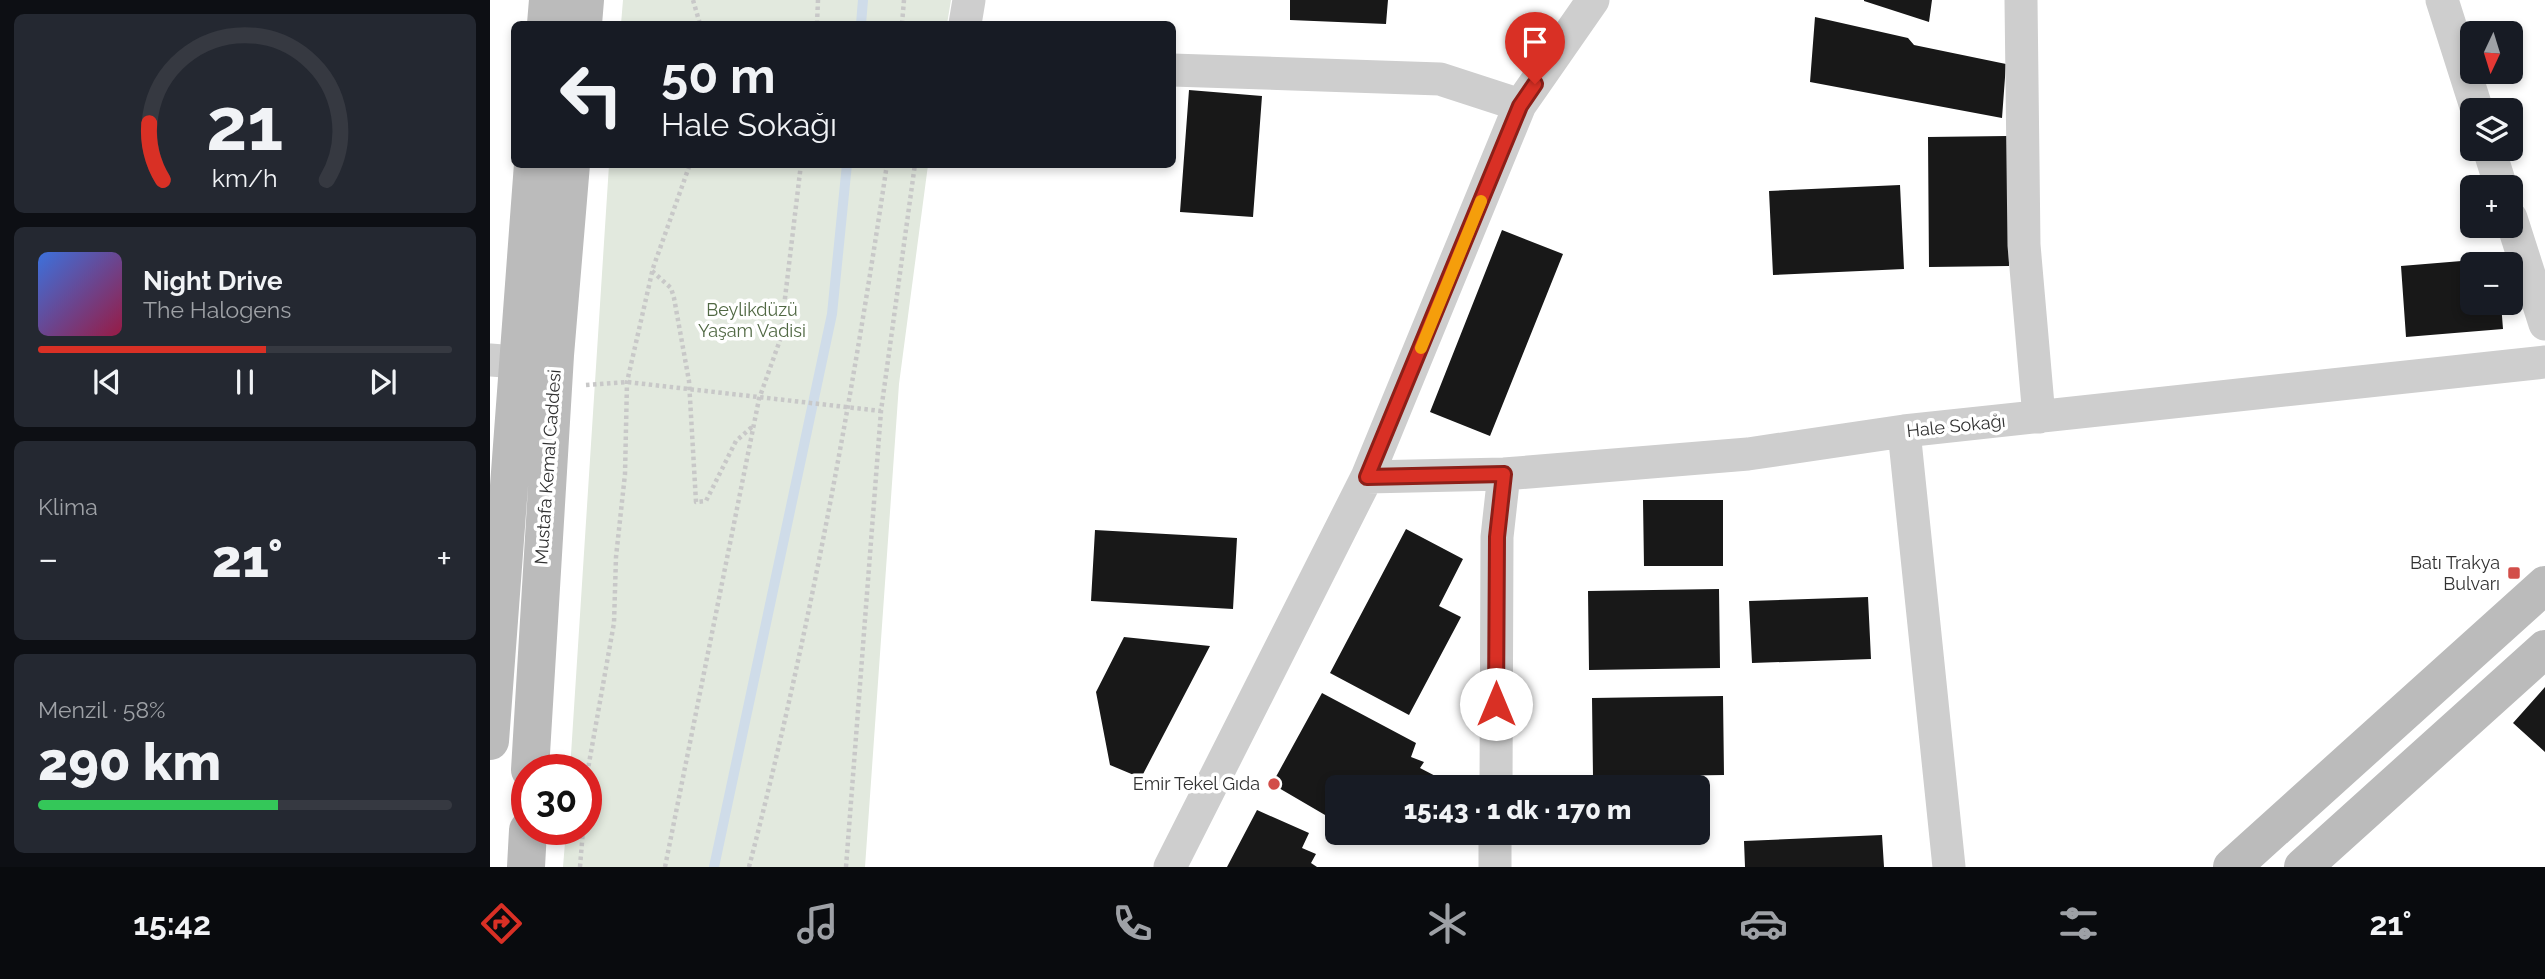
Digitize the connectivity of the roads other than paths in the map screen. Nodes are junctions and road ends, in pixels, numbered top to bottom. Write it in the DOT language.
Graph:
graph roads {
  1 [pos="548,0"];
  2 [pos="585,0"];
  3 [pos="969,0"];
  4 [pos="1593,0"];
  5 [pos="2021,0"];
  6 [pos="2442,0"];
  7 [pos="545,21"];
  8 [pos="583,21"];
  9 [pos="966,21"];
  10 [pos="1176,70"];
  11 [pos="2473,98"];
  12 [pos="1520,106"];
  13 [pos="532,168"];
  14 [pos="571,168"];
  15 [pos="2517,238"];
  16 [pos="2545,324"];
  17 [pos="503,361"];
  18 [pos="2545,362"];
  19 [pos="2039,417"];
  20 [pos="1904,431"];
  21 [pos="1504,474"];
  22 [pos="1367,477"];
  23 [pos="2545,585"];
  24 [pos="495,601"];
  25 [pos="2545,649"];
  26 [pos="490,741"];
  27 [pos="531,754"];
  28 [pos="1496,775"];
  29 [pos="527,845"];
  30 [pos="1495,845"];
  31 [pos="526,867"];
  32 [pos="1170,867"];
  33 [pos="1495,867"];
  34 [pos="1949,867"];
  35 [pos="2232,867"];
  36 [pos="2303,867"];
  1 -- 7 [label="main road"];
  2 -- 8 [label="main road"];
  3 -- 9 [label="street"];
  4 -- 12 [label="street"];
  5 -- 19 [label="street"];
  6 -- 11 [label="street"];
  10 -- 12 [label="street"];
  12 -- 22 [label="street"];
  13 -- 17 [label="main road"];
  14 -- 27 [label="main road, Mustafa Kemal Caddesi"];
  15 -- 16 [label="street"];
  17 -- 24 [label="main road"];
  18 -- 19 [label="street, Hale Sokağı"];
  19 -- 20 [label="street, Hale Sokağı"];
  20 -- 21 [label="street, Hale Sokağı"];
  20 -- 34 [label="street"];
  21 -- 22 [label="street, Hale Sokağı"];
  21 -- 28 [label="street"];
  22 -- 32 [label="street"];
  23 -- 35 [label="main road"];
  24 -- 26 [label="main road"];
  25 -- 36 [label="main road"];
  29 -- 31 [label="main road"];
  30 -- 33 [label="street"];
}
